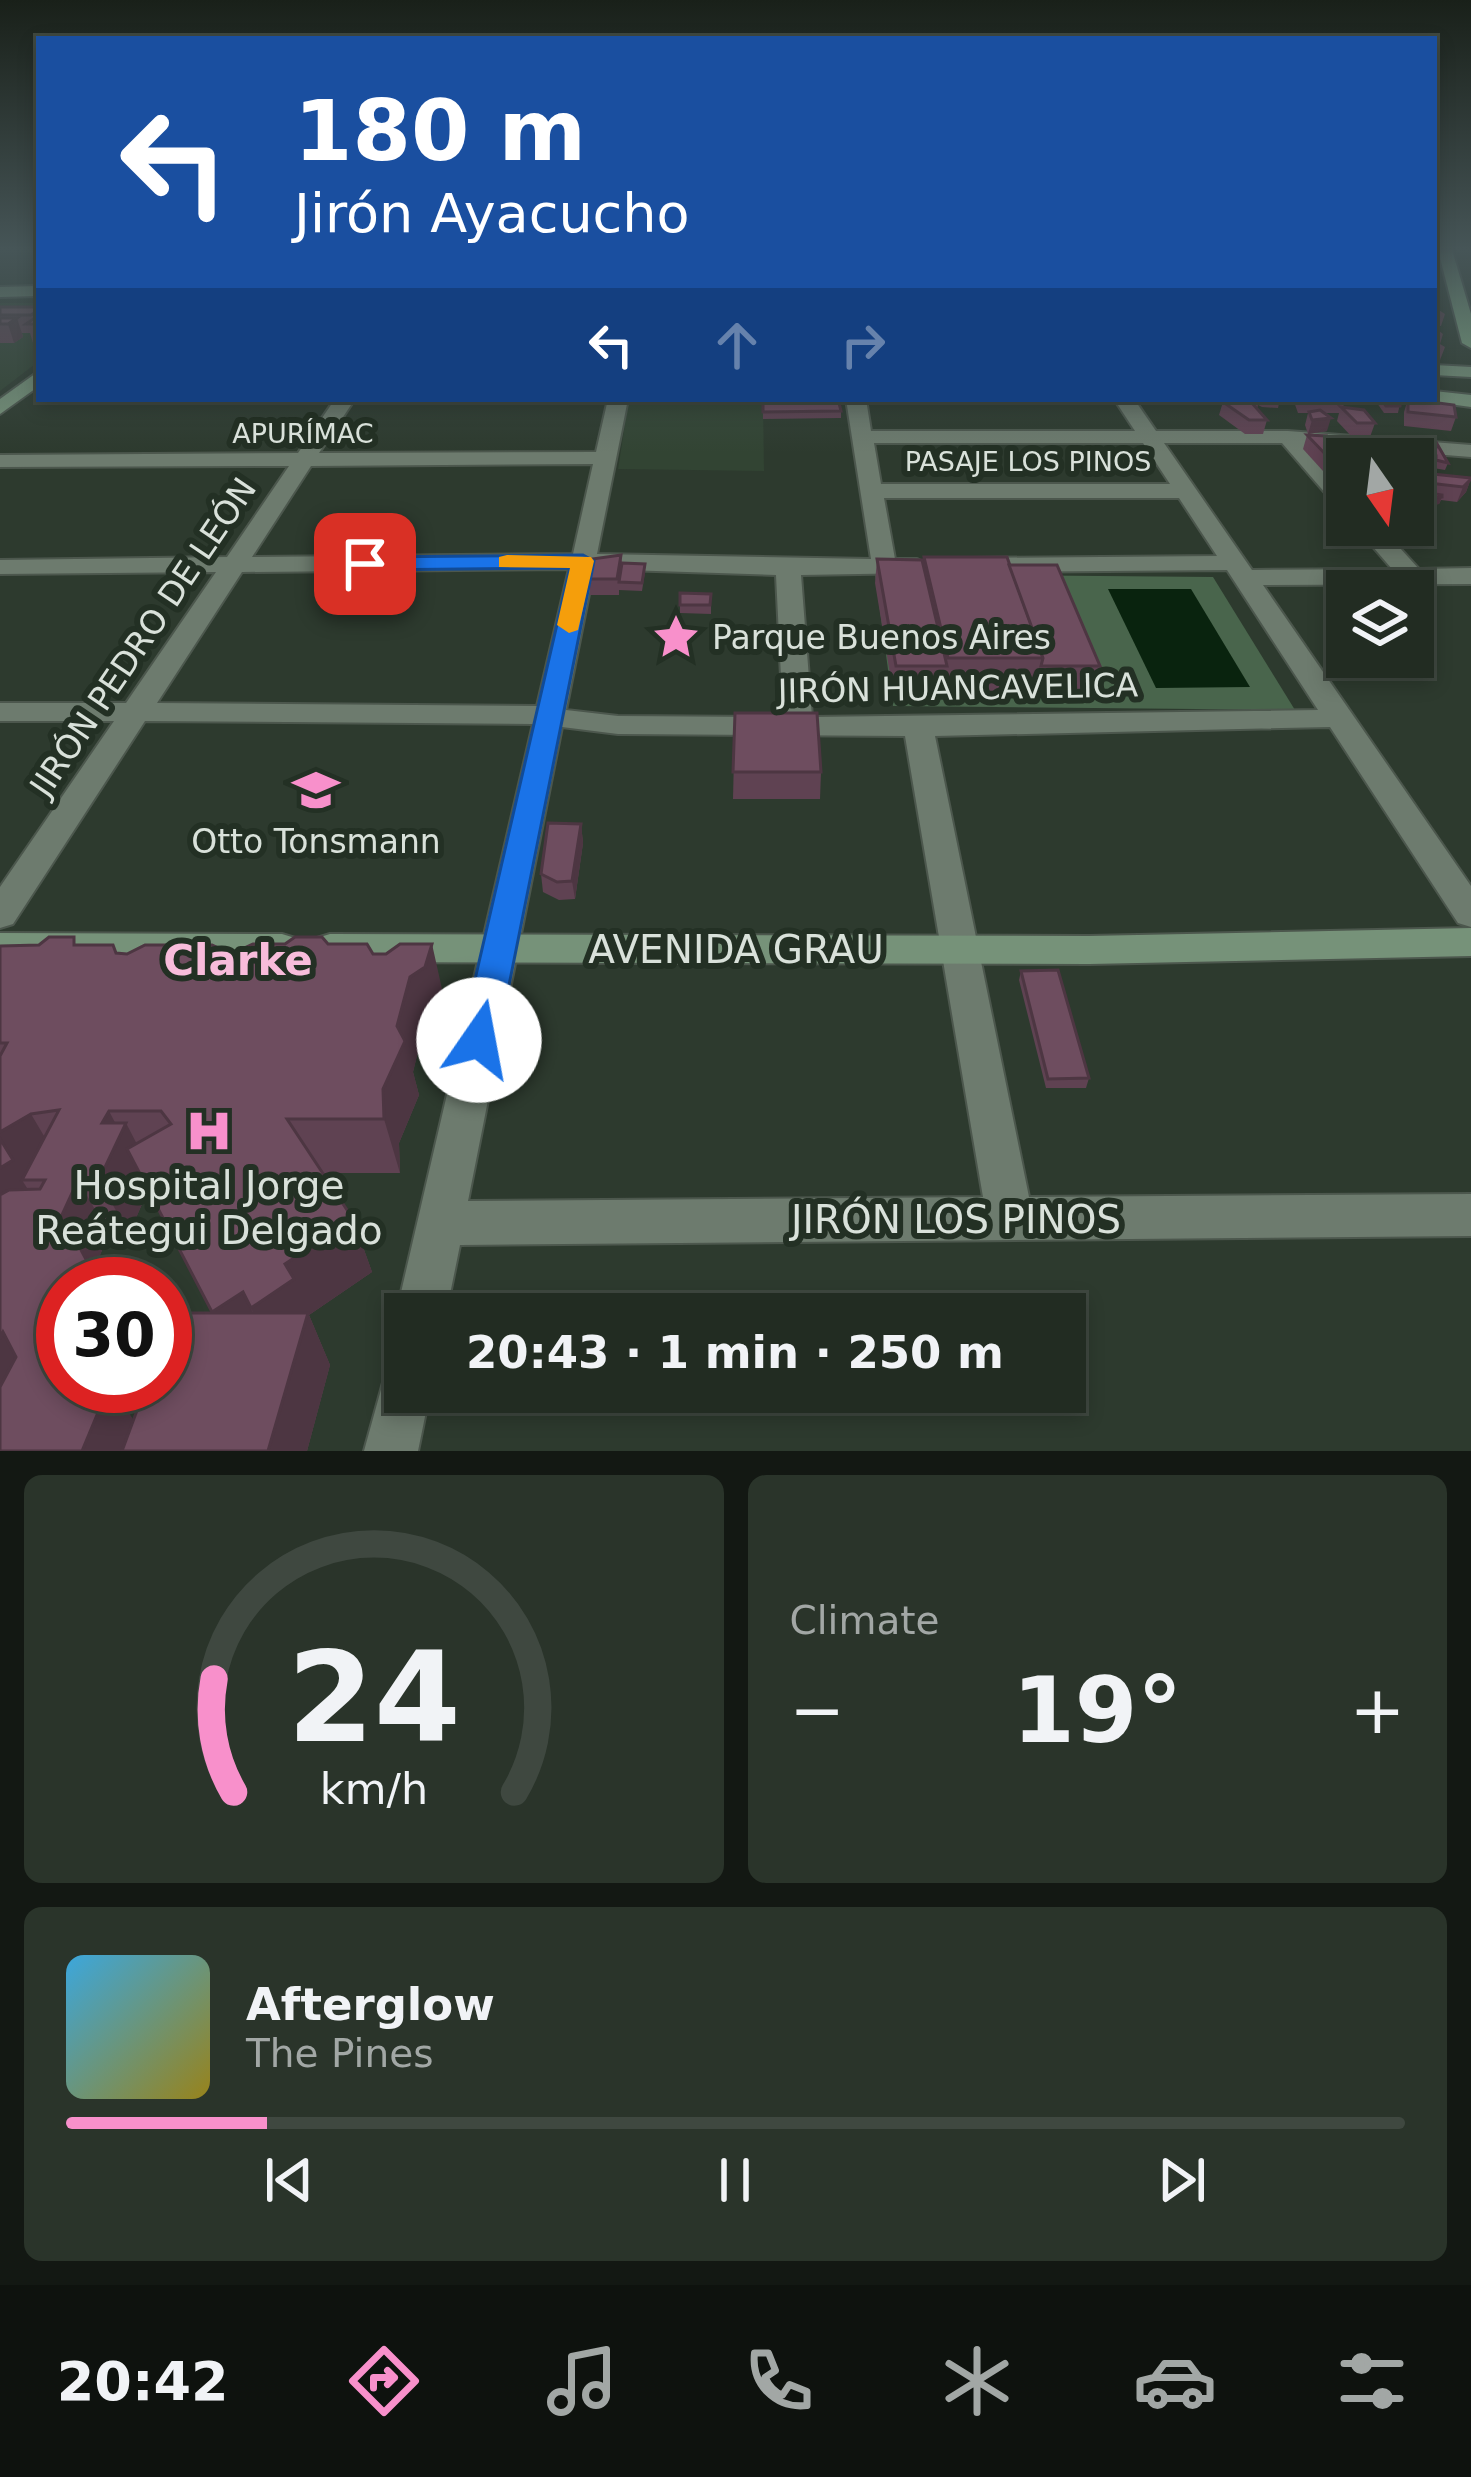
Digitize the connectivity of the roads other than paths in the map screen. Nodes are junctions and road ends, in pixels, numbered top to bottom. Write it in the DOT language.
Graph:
graph roads {
  1 [pos="1437,370"];
  2 [pos="1471,372"];
  3 [pos="36,382"];
  4 [pos="1437,397"];
  5 [pos="1471,401"];
  6 [pos="343,402"];
  7 [pos="617,402"];
  8 [pos="856,402"];
  9 [pos="1126,402"];
  10 [pos="0,408"];
  11 [pos="1149,436"];
  12 [pos="862,437"];
  13 [pos="1288,437"];
  14 [pos="1471,451"];
  15 [pos="605,458"];
  16 [pos="305,460"];
  17 [pos="0,461"];
  18 [pos="1326,480"];
  19 [pos="872,491"];
  20 [pos="1184,491"];
  21 [pos="1385,546"];
  22 [pos="583,561"];
  23 [pos="0,566"];
  24 [pos="234,566"];
  25 [pos="884,566"];
  26 [pos="788,568"];
  27 [pos="1407,570"];
  28 [pos="1240,571"];
  29 [pos="1326,574"];
  30 [pos="1434,576"];
  31 [pos="1471,576"];
  32 [pos="0,712"];
  33 [pos="136,712"];
  34 [pos="549,718"];
  35 [pos="1342,718"];
  36 [pos="799,726"];
  37 [pos="919,727"];
  38 [pos="1471,914"];
  39 [pos="0,915"];
  40 [pos="1471,942"];
  41 [pos="0,947"];
  42 [pos="499,948"];
  43 [pos="960,950"];
  44 [pos="1471,1215"];
  45 [pos="1010,1219"];
  46 [pos="440,1223"];
  47 [pos="425,1293"];
  48 [pos="399,1413"];
  49 [pos="391,1451"];
  1 -- 2 [label="main road"];
  3 -- 10 [label="main road"];
  4 -- 5 [label="main road"];
  6 -- 16 [label="street, JIRÓN PEDRO DE LEÓN"];
  7 -- 15 [label="street"];
  8 -- 12 [label="street"];
  9 -- 11 [label="street"];
  11 -- 12 [label="street"];
  11 -- 13 [label="street"];
  11 -- 20 [label="street"];
  12 -- 19 [label="street"];
  13 -- 14 [label="street"];
  13 -- 18 [label="street"];
  15 -- 16 [label="street, APURÍMAC"];
  15 -- 22 [label="street"];
  16 -- 17 [label="street, APURÍMAC"];
  16 -- 24 [label="street, JIRÓN PEDRO DE LEÓN"];
  19 -- 20 [label="street, PASAJE LOS PINOS"];
  19 -- 25 [label="street"];
  20 -- 28 [label="street"];
  21 -- 27 [label="street"];
  22 -- 24 [label="street"];
  22 -- 26 [label="street"];
  22 -- 34 [label="street"];
  23 -- 24 [label="street"];
  24 -- 33 [label="street, JIRÓN PEDRO DE LEÓN"];
  25 -- 26 [label="street"];
  25 -- 28 [label="street"];
  26 -- 36 [label="street"];
  28 -- 29 [label="street"];
  28 -- 35 [label="street"];
  30 -- 31 [label="street"];
  32 -- 33 [label="street, JIRÓN HUANCAVELICA"];
  33 -- 34 [label="street, JIRÓN HUANCAVELICA"];
  33 -- 39 [label="street, JIRÓN PEDRO DE LEÓN"];
  34 -- 36 [label="street, JIRÓN HUANCAVELICA"];
  34 -- 42 [label="street"];
  35 -- 37 [label="street, JIRÓN HUANCAVELICA"];
  35 -- 38 [label="street"];
  36 -- 37 [label="street, JIRÓN HUANCAVELICA"];
  37 -- 43 [label="street"];
  40 -- 43 [label="main road, AVENIDA GRAU"];
  41 -- 42 [label="main road, AVENIDA GRAU"];
  42 -- 43 [label="main road, AVENIDA GRAU"];
  42 -- 46 [label="street"];
  43 -- 45 [label="street"];
  44 -- 45 [label="street, JIRÓN LOS PINOS"];
  45 -- 46 [label="street, JIRÓN LOS PINOS"];
  46 -- 47 [label="street"];
  48 -- 49 [label="street"];
}
